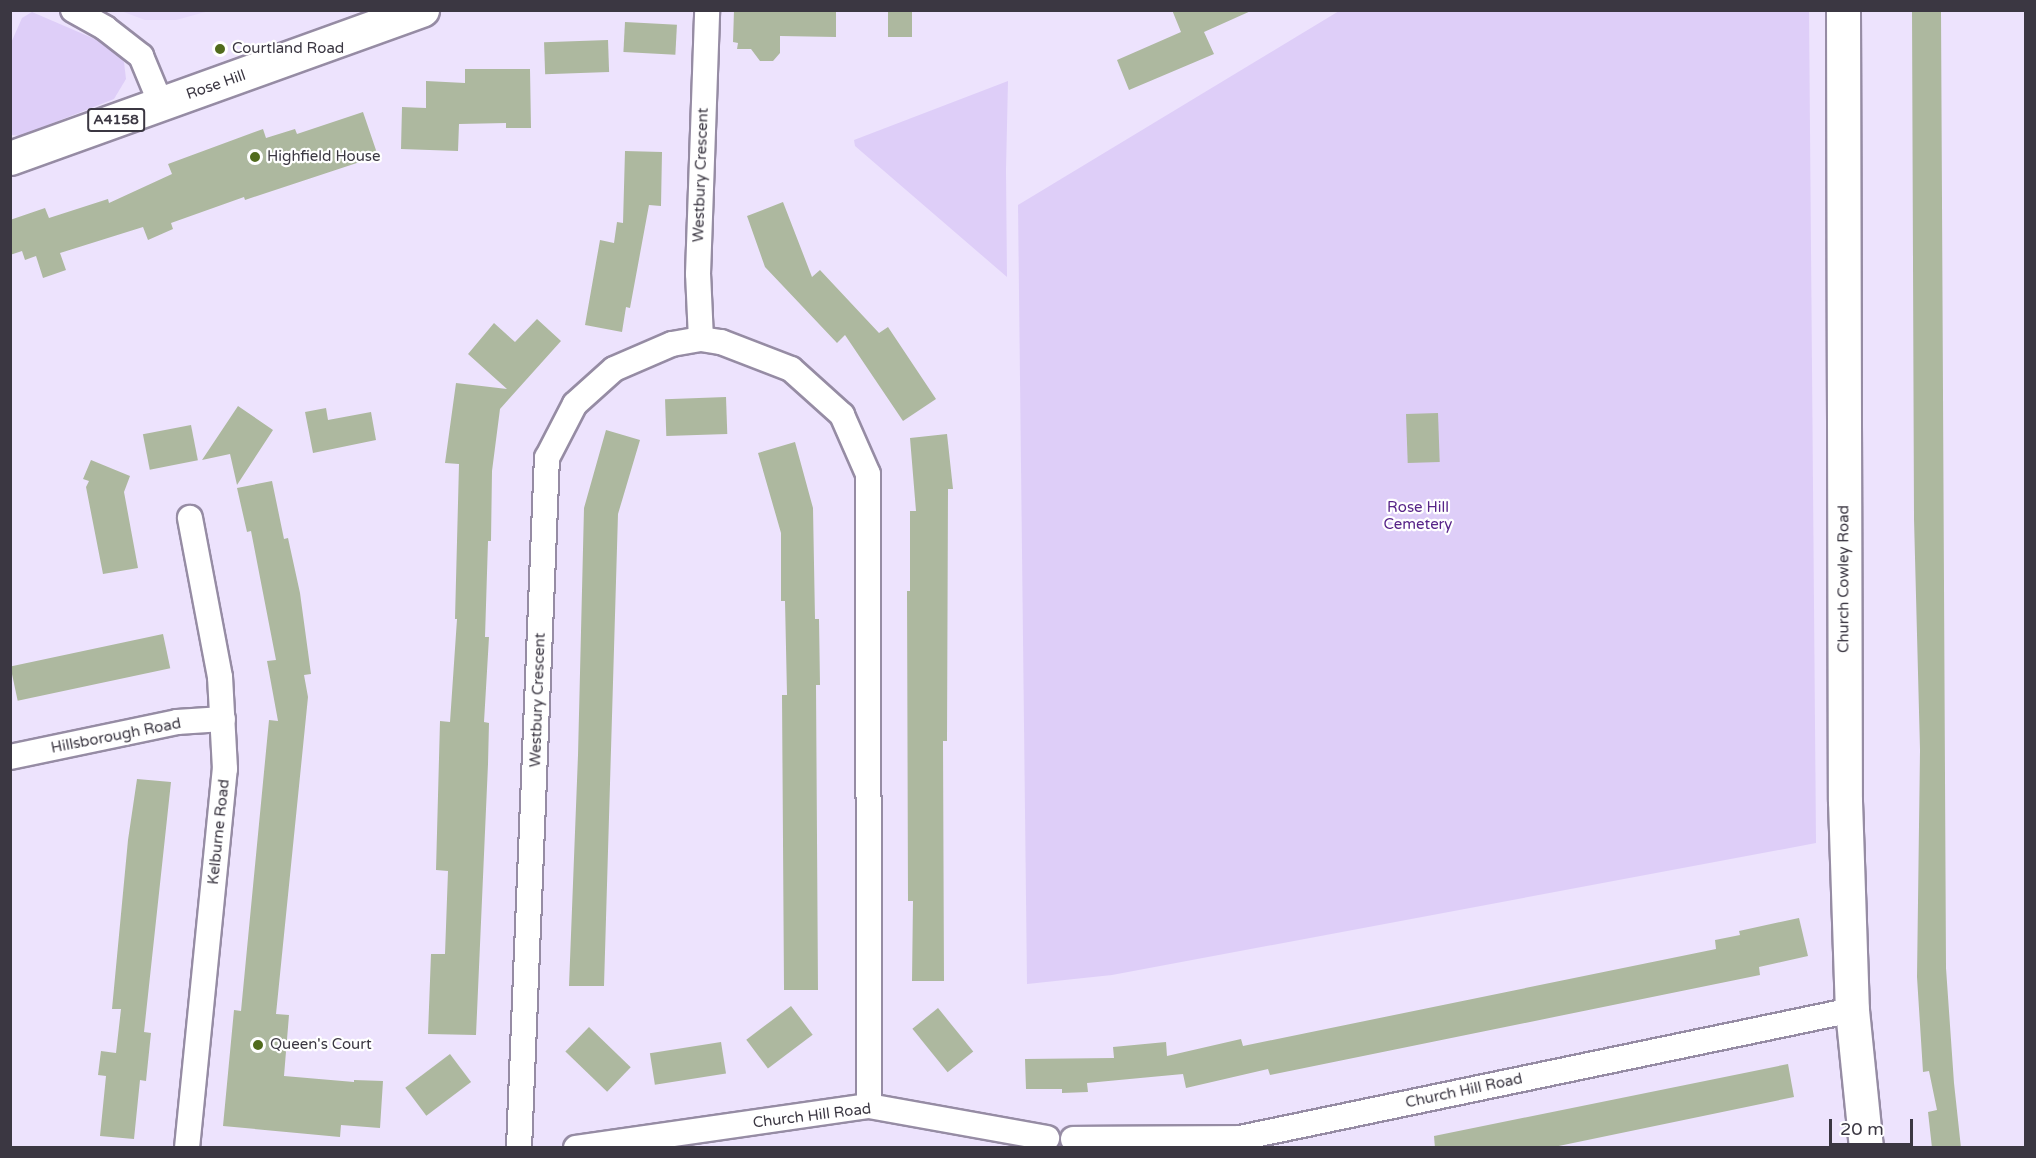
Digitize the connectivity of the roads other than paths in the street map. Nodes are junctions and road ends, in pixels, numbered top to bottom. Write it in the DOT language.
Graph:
graph roads {
  1 [pos="73,10"];
  2 [pos="422,10"];
  3 [pos="707,10"];
  4 [pos="1844,10"];
  5 [pos="161,104"];
  6 [pos="10,158"];
  7 [pos="701,339"];
  8 [pos="190,518"];
  9 [pos="223,719"];
  10 [pos="10,757"];
  11 [pos="1852,1010"];
  12 [pos="869,1106"];
  13 [pos="1047,1138"];
  14 [pos="1073,1139"];
  15 [pos="187,1148"];
  16 [pos="519,1148"];
  17 [pos="576,1148"];
  18 [pos="1866,1148"];
  1 -- 5 [label="street"];
  2 -- 5 [label="main road, Rose Hill / A4158"];
  3 -- 7 [label="street, Westbury Crescent"];
  4 -- 11 [label="main road, Church Cowley Road"];
  5 -- 6 [label="main road, Rose Hill / A4158"];
  7 -- 12 [label="street, Westbury Crescent"];
  7 -- 16 [label="street, Westbury Crescent"];
  8 -- 9 [label="street, Kelburne Road"];
  9 -- 10 [label="street, Hillsborough Road"];
  9 -- 15 [label="street, Kelburne Road"];
  11 -- 14 [label="street, Church Hill Road"];
  11 -- 18 [label="main road, Church Cowley Road"];
  12 -- 13 [label="street, Church Hill Road"];
  12 -- 17 [label="street, Church Hill Road"];
}
